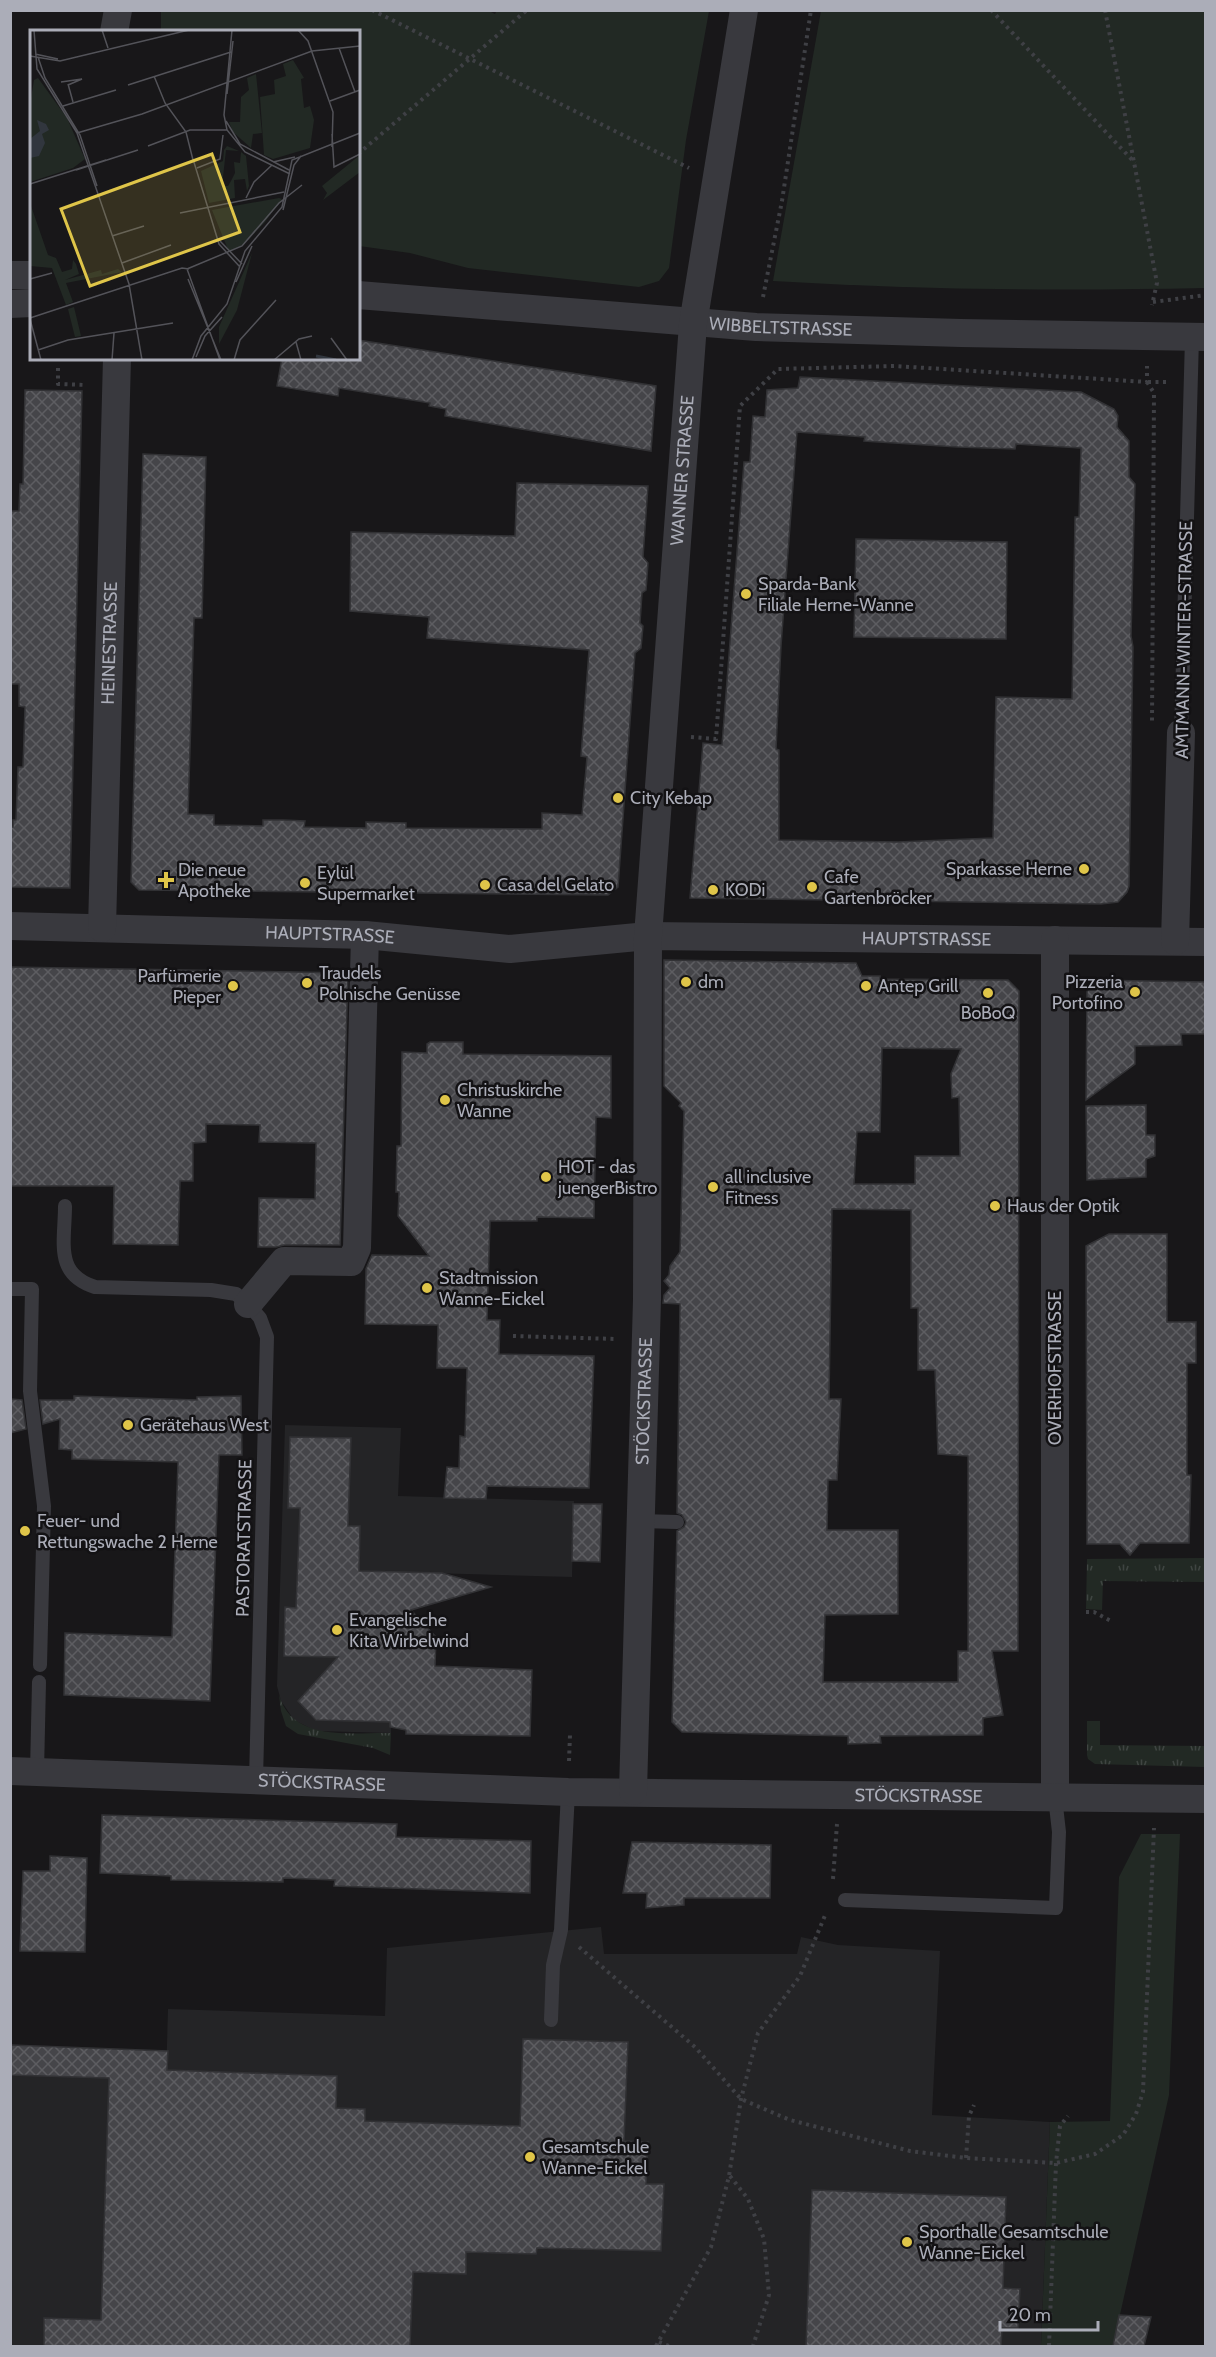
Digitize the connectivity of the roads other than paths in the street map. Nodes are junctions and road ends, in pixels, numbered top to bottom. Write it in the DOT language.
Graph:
graph roads {
  1 [pos="744,10"];
  2 [pos="30,274"];
  3 [pos="10,275"];
  4 [pos="360,295"];
  5 [pos="30,303"];
  6 [pos="10,304"];
  7 [pos="693,324"];
  8 [pos="1199,337"];
  9 [pos="117,372"];
  10 [pos="1181,733"];
  11 [pos="10,926"];
  12 [pos="102,928"];
  13 [pos="365,935"];
  14 [pos="648,936"];
  15 [pos="1054,940"];
  16 [pos="1175,941"];
  17 [pos="1206,942"];
  18 [pos="65,1206"];
  19 [pos="10,1289"];
  20 [pos="248,1304"];
  21 [pos="640,1521"];
  22 [pos="677,1522"];
  23 [pos="40,1665"];
  24 [pos="39,1682"];
  25 [pos="24,1771"];
  26 [pos="256,1780"];
  27 [pos="569,1782"];
  28 [pos="633,1791"];
  29 [pos="1055,1797"];
  30 [pos="1206,1798"];
  31 [pos="845,1900"];
  32 [pos="551,2020"];
  1 -- 7 [label="street, WANNER STRASSE"];
  2 -- 3 [label="street"];
  4 -- 7 [label="street, WIBBELTSTRASSE"];
  5 -- 6 [label="street"];
  7 -- 8 [label="street, WIBBELTSTRASSE"];
  7 -- 14 [label="street, WANNER STRASSE"];
  8 -- 10 [label="lane, AMTMANN-WINTER-STRASSE"];
  9 -- 12 [label="street, HEINESTRASSE"];
  10 -- 16 [label="street, AMTMANN-WINTER-STRASSE"];
  11 -- 12 [label="street, HAUPTSTRASSE"];
  12 -- 13 [label="street, HAUPTSTRASSE"];
  13 -- 14 [label="street, HAUPTSTRASSE"];
  13 -- 20 [label="street"];
  14 -- 15 [label="street, HAUPTSTRASSE"];
  14 -- 21 [label="street, STÖCKSTRASSE"];
  15 -- 16 [label="street, HAUPTSTRASSE"];
  15 -- 29 [label="street, OVERHOFSTRASSE"];
  16 -- 17 [label="street, HAUPTSTRASSE"];
  18 -- 20 [label="lane"];
  19 -- 23 [label="lane"];
  20 -- 26 [label="lane, PASTORATSTRASSE"];
  21 -- 22 [label="lane"];
  21 -- 28 [label="street, STÖCKSTRASSE"];
  24 -- 25 [label="lane"];
  25 -- 26 [label="street, STÖCKSTRASSE"];
  26 -- 27 [label="street, STÖCKSTRASSE"];
  27 -- 28 [label="street, STÖCKSTRASSE"];
  27 -- 32 [label="lane"];
  28 -- 29 [label="street, STÖCKSTRASSE"];
  29 -- 30 [label="street, STÖCKSTRASSE"];
  29 -- 31 [label="lane"];
}
